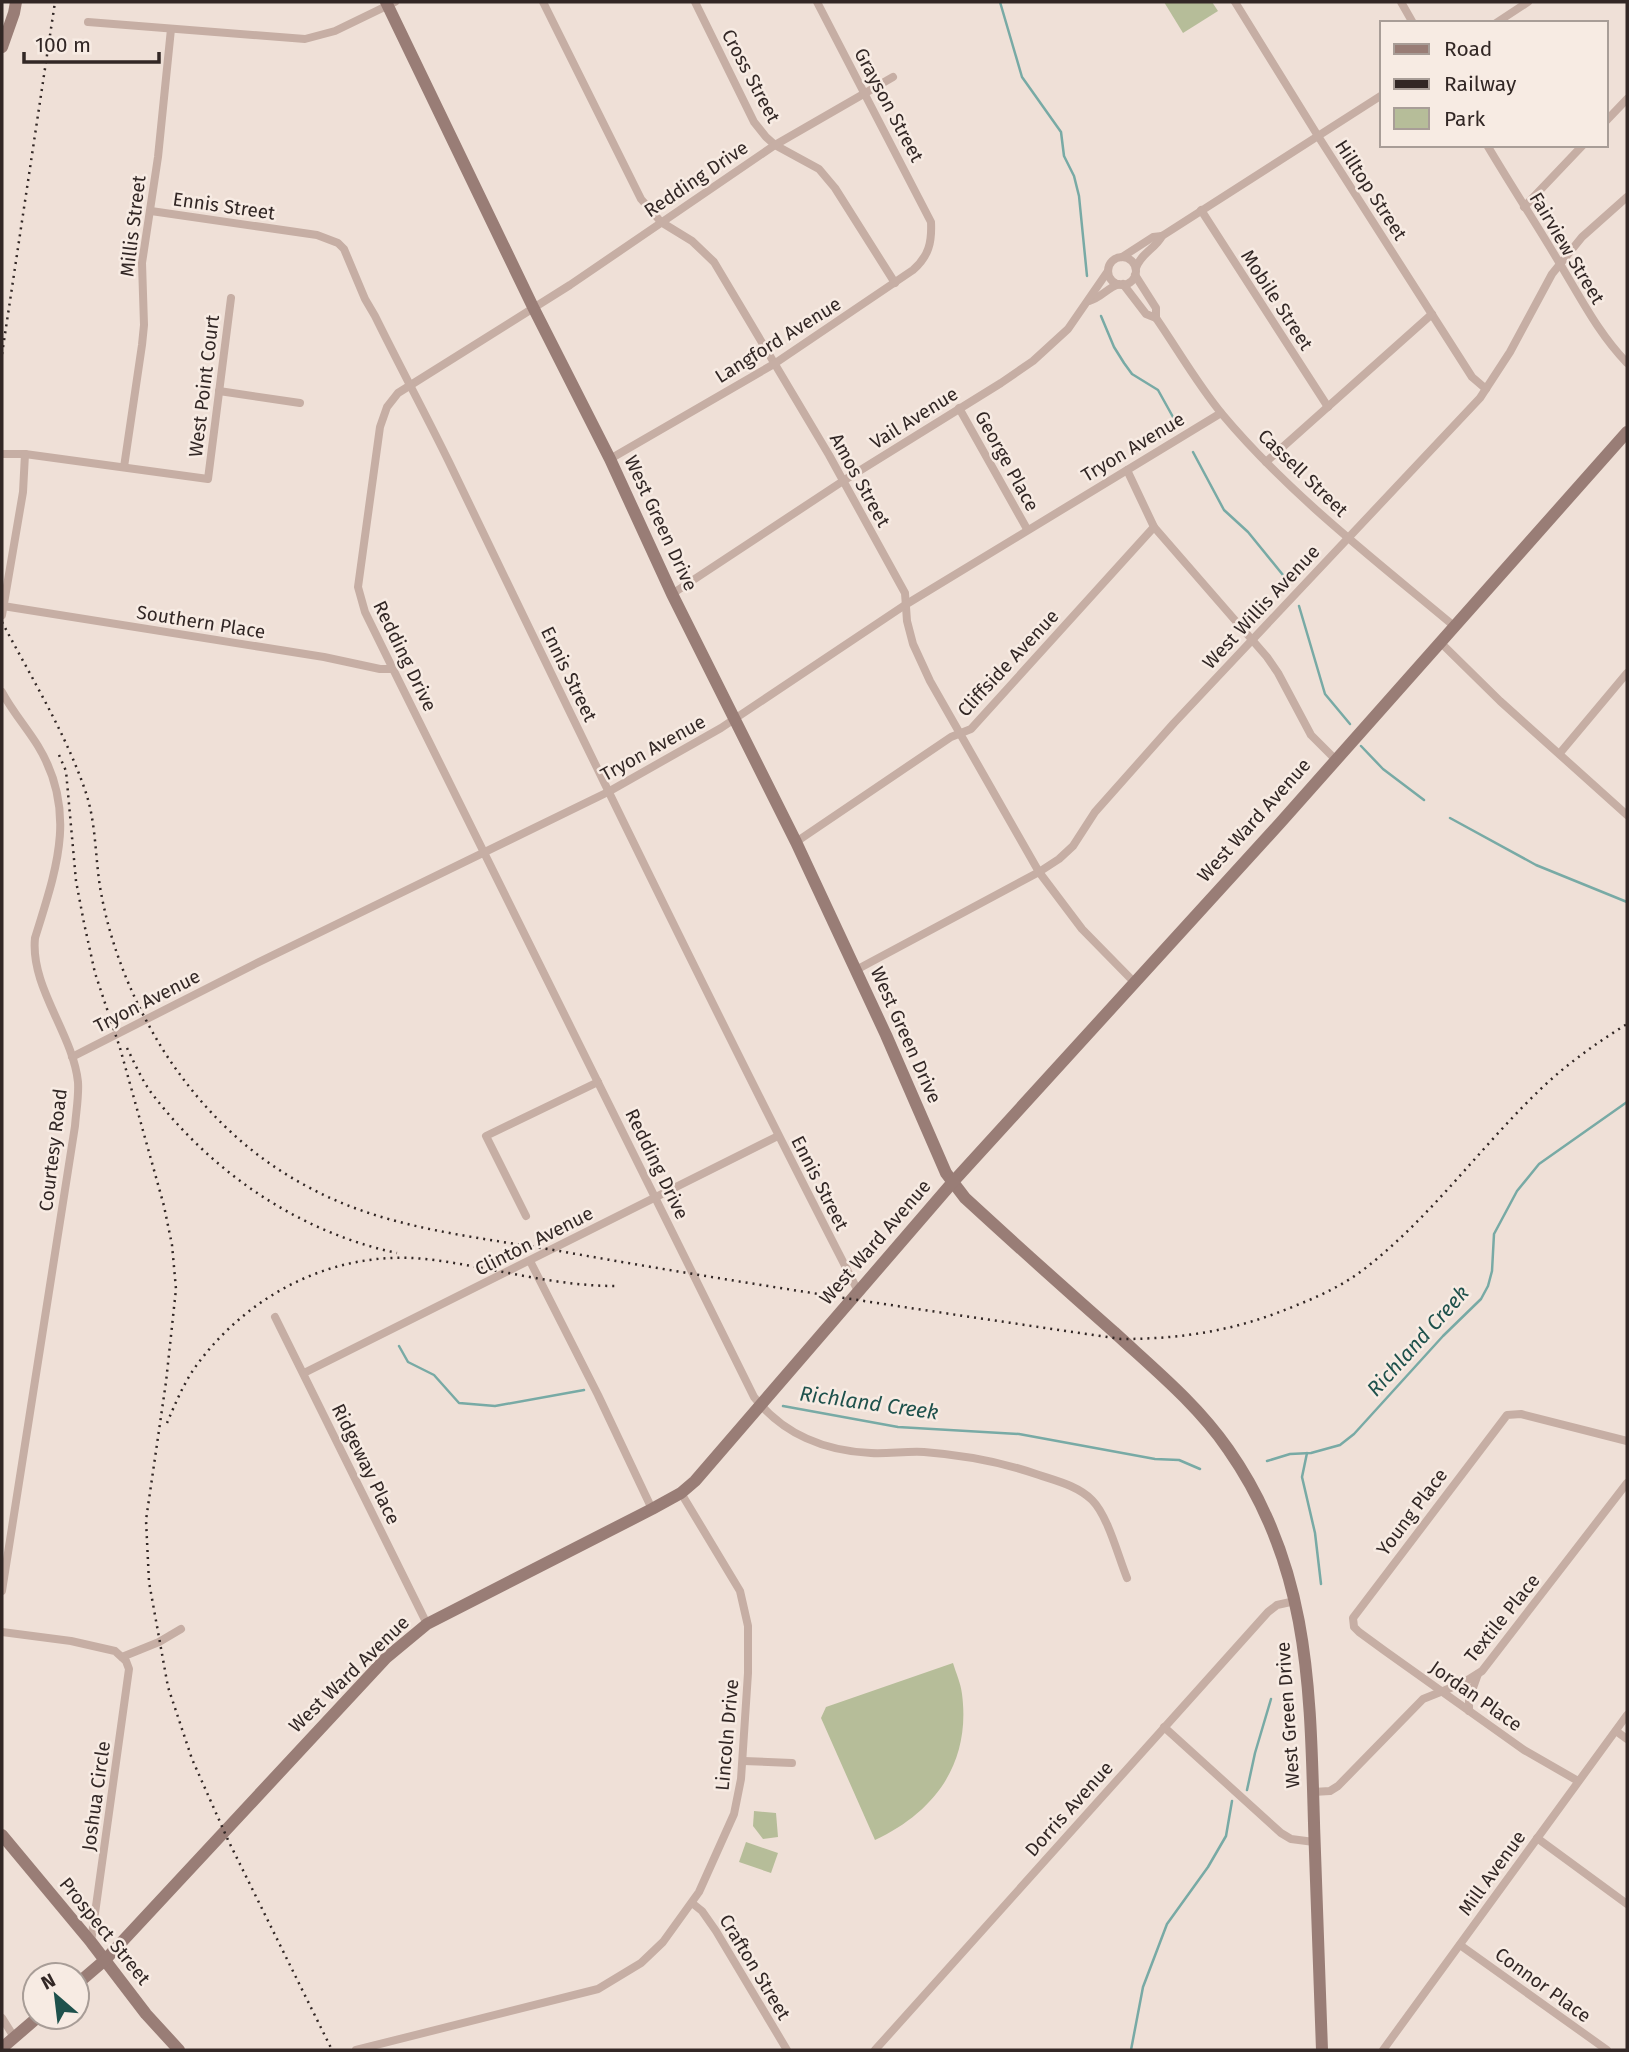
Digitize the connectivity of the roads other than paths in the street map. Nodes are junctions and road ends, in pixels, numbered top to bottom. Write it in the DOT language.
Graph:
graph roads {
  1 [pos="16,2"];
  2 [pos="543,2"];
  3 [pos="695,2"];
  4 [pos="817,2"];
  5 [pos="1236,2"];
  6 [pos="1401,2"];
  7 [pos="1528,2"];
  8 [pos="390,3"];
  9 [pos="1412,21"];
  10 [pos="1499,21"];
  11 [pos="88,22"];
  12 [pos="171,29"];
  13 [pos="2,47"];
  14 [pos="893,77"];
  15 [pos="863,93"];
  16 [pos="1380,96"];
  17 [pos="1627,99"];
  18 [pos="1608,119"];
  19 [pos="1318,136"];
  20 [pos="775,145"];
  21 [pos="1488,147"];
  22 [pos="1581,147"];
  23 [pos="1627,197"];
  24 [pos="1524,207"];
  25 [pos="1201,210"];
  26 [pos="151,211"];
  27 [pos="661,222"];
  28 [pos="931,224"];
  29 [pos="1162,236"];
  30 [pos="1122,257"];
  31 [pos="1560,264"];
  32 [pos="1108,271"];
  33 [pos="1135,272"];
  34 [pos="895,283"];
  35 [pos="1121,284"];
  36 [pos="231,298"];
  37 [pos="1089,301"];
  38 [pos="533,307"];
  39 [pos="1432,314"];
  40 [pos="1156,318"];
  41 [pos="1627,363"];
  42 [pos="774,364"];
  43 [pos="409,386"];
  44 [pos="1486,389"];
  45 [pos="219,391"];
  46 [pos="300,402"];
  47 [pos="1328,407"];
  48 [pos="959,408"];
  49 [pos="1221,413"];
  50 [pos="1627,432"];
  51 [pos="2,454"];
  52 [pos="24,454"];
  53 [pos="610,459"];
  54 [pos="1265,462"];
  55 [pos="124,467"];
  56 [pos="1127,470"];
  57 [pos="842,481"];
  58 [pos="1154,527"];
  59 [pos="1027,529"];
  60 [pos="1348,537"];
  61 [pos="672,594"];
  62 [pos="905,605"];
  63 [pos="3,611"];
  64 [pos="1454,626"];
  65 [pos="1251,640"];
  66 [pos="1440,642"];
  67 [pos="393,669"];
  68 [pos="1627,673"];
  69 [pos="2,692"];
  70 [pos="735,719"];
  71 [pos="960,733"];
  72 [pos="1560,752"];
  73 [pos="1335,759"];
  74 [pos="608,792"];
  75 [pos="1627,815"];
  76 [pos="796,842"];
  77 [pos="483,852"];
  78 [pos="1039,872"];
  79 [pos="856,970"];
  80 [pos="1134,982"];
  81 [pos="72,1057"];
  82 [pos="598,1082"];
  83 [pos="778,1136"];
  84 [pos="952,1183"];
  85 [pos="656,1198"];
  86 [pos="526,1216"];
  87 [pos="530,1261"];
  88 [pos="858,1291"];
  89 [pos="275,1317"];
  90 [pos="304,1373"];
  91 [pos="761,1406"];
  92 [pos="1627,1441"];
  93 [pos="1627,1483"];
  94 [pos="681,1493"];
  95 [pos="652,1508"];
  96 [pos="1127,1578"];
  97 [pos="2,1591"];
  98 [pos="1295,1601"];
  99 [pos="427,1624"];
  100 [pos="181,1629"];
  101 [pos="2,1632"];
  102 [pos="1359,1632"];
  103 [pos="122,1657"];
  104 [pos="1478,1674"];
  105 [pos="1440,1690"];
  106 [pos="1469,1711"];
  107 [pos="1627,1715"];
  108 [pos="1164,1727"];
  109 [pos="1616,1731"];
  110 [pos="1627,1740"];
  111 [pos="744,1761"];
  112 [pos="792,1763"];
  113 [pos="1578,1781"];
  114 [pos="1313,1793"];
  115 [pos="1537,1838"];
  116 [pos="4,1841"];
  117 [pos="1314,1842"];
  118 [pos="692,1903"];
  119 [pos="1627,1904"];
  120 [pos="91,1942"];
  121 [pos="1460,1945"];
  122 [pos="105,1961"];
  123 [pos="91,1972"];
  124 [pos="2,2018"];
  125 [pos="21,2031"];
  126 [pos="14,2037"];
  127 [pos="2,2048"];
  128 [pos="179,2050"];
  129 [pos="356,2050"];
  130 [pos="788,2050"];
  131 [pos="875,2050"];
  132 [pos="1322,2050"];
  133 [pos="1383,2050"];
  134 [pos="1607,2050"];
  1 -- 13 [label="street"];
  2 -- 27 [label="street, Amos Street"];
  3 -- 20 [label="street, Cross Street"];
  4 -- 15 [label="street, Grayson Street"];
  5 -- 19 [label="street, Hilltop Street"];
  6 -- 9 [label="street"];
  7 -- 10 [label="street"];
  8 -- 12 [label="street"];
  8 -- 38 [label="street, West Green Drive"];
  11 -- 12 [label="street"];
  12 -- 26 [label="street, Millis Street"];
  14 -- 15 [label="street, Redding Drive"];
  15 -- 20 [label="street, Redding Drive"];
  15 -- 28 [label="street, Grayson Street"];
  16 -- 19 [label="street"];
  17 -- 18 [label="street"];
  19 -- 25 [label="street"];
  19 -- 39 [label="street, Hilltop Street"];
  20 -- 27 [label="street, Redding Drive"];
  20 -- 34 [label="street, Cross Street"];
  21 -- 24 [label="street, Fairview Street"];
  22 -- 24 [label="street"];
  23 -- 31 [label="street, West Willis Avenue"];
  24 -- 31 [label="street, Fairview Street"];
  25 -- 29 [label="street"];
  25 -- 47 [label="street, Mobile Street"];
  26 -- 43 [label="street, Ennis Street"];
  26 -- 55 [label="street, Millis Street"];
  27 -- 38 [label="street, Redding Drive"];
  27 -- 42 [label="street, Amos Street"];
  28 -- 34 [label="street, Langford Avenue"];
  29 -- 30 [label="street"];
  29 -- 33 [label="street"];
  30 -- 32 [label="street"];
  30 -- 33 [label="street"];
  31 -- 41 [label="street, Fairview Street"];
  31 -- 44 [label="street, West Willis Avenue"];
  32 -- 35 [label="street"];
  32 -- 37 [label="street, Vail Avenue"];
  33 -- 35 [label="street"];
  33 -- 40 [label="street, Cassell Street"];
  34 -- 42 [label="street, Langford Avenue"];
  35 -- 37 [label="street, Vail Avenue"];
  35 -- 40 [label="street, Cassell Street"];
  36 -- 45 [label="street, West Point Court"];
  37 -- 48 [label="street, Vail Avenue"];
  38 -- 43 [label="street, Redding Drive"];
  38 -- 53 [label="street, West Green Drive"];
  39 -- 44 [label="street, Hilltop Street"];
  39 -- 47 [label="street"];
  40 -- 49 [label="street, Cassell Street"];
  42 -- 53 [label="street, Langford Avenue"];
  42 -- 57 [label="street, Amos Street"];
  43 -- 67 [label="street, Redding Drive"];
  43 -- 74 [label="street, Ennis Street"];
  44 -- 60 [label="street, West Willis Avenue"];
  45 -- 46 [label="street"];
  45 -- 55 [label="street, West Point Court"];
  47 -- 54 [label="street"];
  48 -- 57 [label="street, Vail Avenue"];
  48 -- 59 [label="street, George Place"];
  49 -- 54 [label="street, Cassell Street"];
  49 -- 56 [label="street, Tryon Avenue"];
  50 -- 64 [label="street, West Ward Avenue"];
  51 -- 52 [label="street"];
  52 -- 55 [label="street"];
  52 -- 63 [label="street"];
  53 -- 61 [label="street, West Green Drive"];
  54 -- 60 [label="street, Cassell Street"];
  56 -- 58 [label="street"];
  56 -- 59 [label="street, Tryon Avenue"];
  57 -- 61 [label="street, Vail Avenue"];
  57 -- 62 [label="street, Amos Street"];
  58 -- 65 [label="street"];
  58 -- 71 [label="street, Cliffside Avenue"];
  59 -- 62 [label="street, Tryon Avenue"];
  60 -- 64 [label="street, Cassell Street"];
  60 -- 65 [label="street, West Willis Avenue"];
  61 -- 70 [label="street, West Green Drive"];
  62 -- 70 [label="street, Tryon Avenue"];
  62 -- 71 [label="street, Amos Street"];
  63 -- 67 [label="street, Southern Place"];
  64 -- 66 [label="street, West Ward Avenue"];
  65 -- 73 [label="street"];
  65 -- 78 [label="street, West Willis Avenue"];
  66 -- 72 [label="street"];
  66 -- 73 [label="street, West Ward Avenue"];
  67 -- 77 [label="street, Redding Drive"];
  68 -- 72 [label="street"];
  69 -- 81 [label="street, Courtesy Road"];
  70 -- 74 [label="street, Tryon Avenue"];
  70 -- 76 [label="street, West Green Drive"];
  71 -- 76 [label="street, Cliffside Avenue"];
  71 -- 78 [label="street, Amos Street"];
  72 -- 75 [label="street"];
  73 -- 80 [label="street, West Ward Avenue"];
  74 -- 77 [label="street, Tryon Avenue"];
  74 -- 83 [label="street, Ennis Street"];
  76 -- 79 [label="street, West Green Drive"];
  77 -- 81 [label="street, Tryon Avenue"];
  77 -- 82 [label="street, Redding Drive"];
  78 -- 79 [label="street, West Willis Avenue"];
  78 -- 80 [label="street, Amos Street"];
  79 -- 84 [label="street, West Green Drive"];
  80 -- 84 [label="street, West Ward Avenue"];
  81 -- 97 [label="street, Courtesy Road"];
  82 -- 85 [label="street, Redding Drive"];
  82 -- 86 [label="street"];
  83 -- 85 [label="street, Clinton Avenue"];
  83 -- 88 [label="street, Ennis Street"];
  84 -- 88 [label="street, West Ward Avenue"];
  84 -- 98 [label="street, West Green Drive"];
  85 -- 87 [label="street, Clinton Avenue"];
  85 -- 91 [label="street, Redding Drive"];
  87 -- 90 [label="street, Clinton Avenue"];
  87 -- 95 [label="street"];
  88 -- 91 [label="street, West Ward Avenue"];
  89 -- 90 [label="street, Ridgeway Place"];
  90 -- 99 [label="street, Ridgeway Place"];
  91 -- 94 [label="street, West Ward Avenue"];
  91 -- 96 [label="street"];
  92 -- 102 [label="street, Young Place"];
  93 -- 104 [label="street, Textile Place"];
  94 -- 95 [label="street, West Ward Avenue"];
  94 -- 111 [label="street, Lincoln Drive"];
  95 -- 99 [label="street, West Ward Avenue"];
  98 -- 108 [label="street, Dorris Avenue"];
  98 -- 114 [label="street, West Green Drive"];
  99 -- 122 [label="street, West Ward Avenue"];
  100 -- 103 [label="street"];
  101 -- 103 [label="street"];
  102 -- 105 [label="street, Jordan Place"];
  103 -- 120 [label="street, Joshua Circle"];
  104 -- 105 [label="street, Textile Place"];
  104 -- 106 [label="street"];
  105 -- 106 [label="street, Jordan Place"];
  105 -- 114 [label="street, Textile Place"];
  106 -- 113 [label="street, Jordan Place"];
  107 -- 109 [label="street, Mill Avenue"];
  108 -- 117 [label="street"];
  108 -- 131 [label="street, Dorris Avenue"];
  109 -- 110 [label="street"];
  109 -- 113 [label="street, Mill Avenue"];
  111 -- 112 [label="street"];
  111 -- 118 [label="street, Lincoln Drive"];
  113 -- 115 [label="street, Mill Avenue"];
  114 -- 117 [label="street, West Green Drive"];
  115 -- 119 [label="street"];
  115 -- 121 [label="street, Mill Avenue"];
  116 -- 120 [label="street, Prospect Street"];
  117 -- 132 [label="street, West Green Drive"];
  118 -- 129 [label="street, Lincoln Drive"];
  118 -- 130 [label="street, Crafton Street"];
  120 -- 122 [label="street, Prospect Street"];
  121 -- 133 [label="street, Mill Avenue"];
  121 -- 134 [label="street, Connor Place"];
  122 -- 123 [label="street, West Ward Avenue"];
  122 -- 128 [label="street, Prospect Street"];
  124 -- 126 [label="street"];
  125 -- 126 [label="street"];
  126 -- 127 [label="street"];
}
